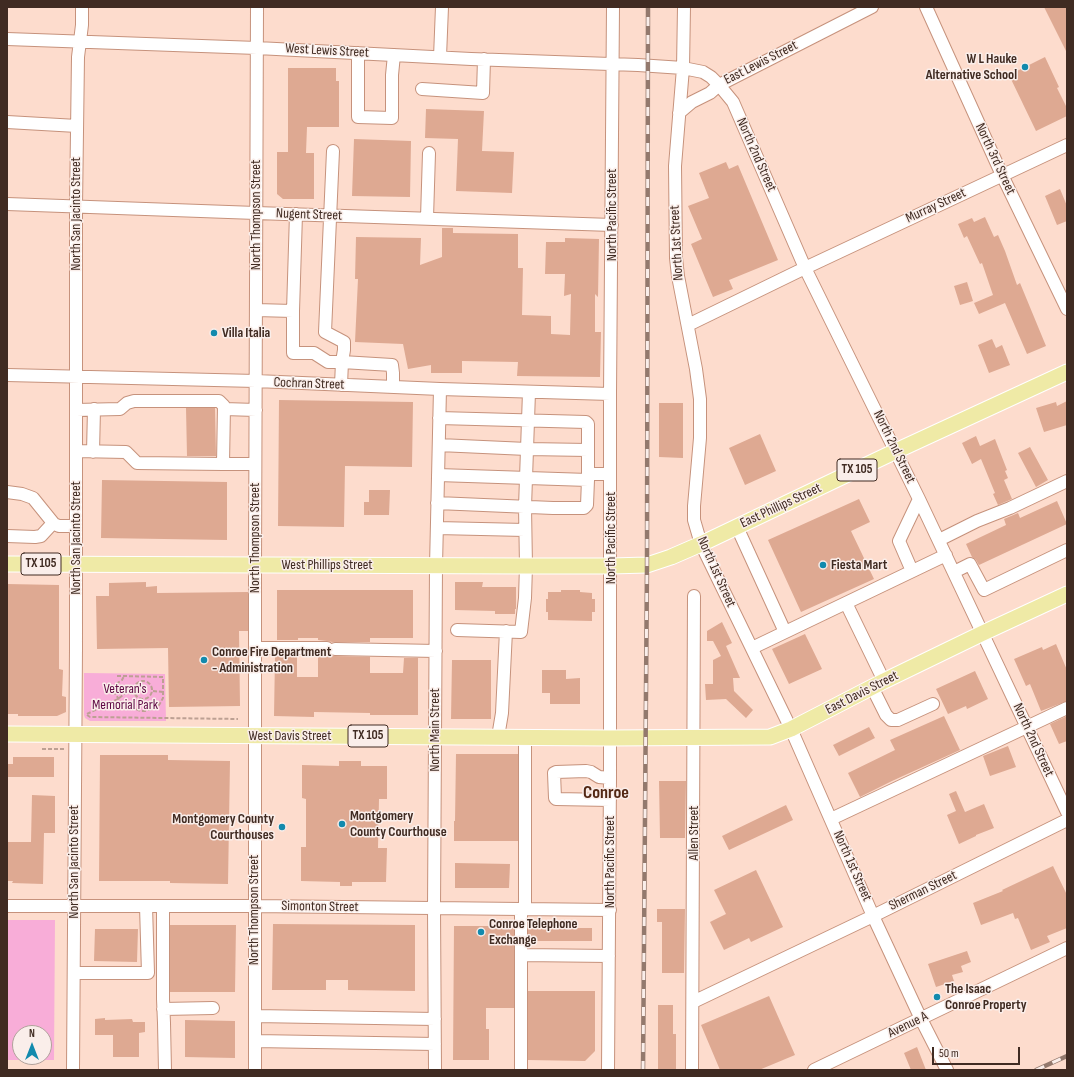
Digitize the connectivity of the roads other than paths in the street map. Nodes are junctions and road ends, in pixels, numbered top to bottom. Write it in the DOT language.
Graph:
graph roads {
  1 [pos="82,7"];
  2 [pos="257,7"];
  3 [pos="442,7"];
  4 [pos="613,7"];
  5 [pos="684,7"];
  6 [pos="872,7"];
  7 [pos="926,7"];
  8 [pos="7,39"];
  9 [pos="80,41"];
  10 [pos="257,48"];
  11 [pos="358,53"];
  12 [pos="394,55"];
  13 [pos="440,57"];
  14 [pos="484,59"];
  15 [pos="613,64"];
  16 [pos="648,65"];
  17 [pos="683,68"];
  18 [pos="719,85"];
  19 [pos="422,89"];
  20 [pos="679,113"];
  21 [pos="7,122"];
  22 [pos="77,126"];
  23 [pos="1067,145"];
  24 [pos="333,151"];
  25 [pos="429,153"];
  26 [pos="1002,175"];
  27 [pos="7,204"];
  28 [pos="76,206"];
  29 [pos="256,213"];
  30 [pos="296,214"];
  31 [pos="330,215"];
  32 [pos="427,218"];
  33 [pos="612,225"];
  34 [pos="805,268"];
  35 [pos="1067,309"];
  36 [pos="256,310"];
  37 [pos="293,311"];
  38 [pos="688,325"];
  39 [pos="342,362"];
  40 [pos="1067,372"];
  41 [pos="7,375"];
  42 [pos="76,377"];
  43 [pos="188,380"];
  44 [pos="256,382"];
  45 [pos="341,385"];
  46 [pos="393,387"];
  47 [pos="440,389"];
  48 [pos="529,392"];
  49 [pos="610,394"];
  50 [pos="186,401"];
  51 [pos="76,410"];
  52 [pos="94,410"];
  53 [pos="224,410"];
  54 [pos="256,410"];
  55 [pos="439,418"];
  56 [pos="529,421"];
  57 [pos="439,446"];
  58 [pos="527,449"];
  59 [pos="588,450"];
  60 [pos="896,451"];
  61 [pos="76,452"];
  62 [pos="93,452"];
  63 [pos="223,464"];
  64 [pos="255,464"];
  65 [pos="610,474"];
  66 [pos="438,475"];
  67 [pos="588,477"];
  68 [pos="526,478"];
  69 [pos="1067,481"];
  70 [pos="7,492"];
  71 [pos="919,499"];
  72 [pos="438,503"];
  73 [pos="524,507"];
  74 [pos="53,523"];
  75 [pos="76,526"];
  76 [pos="737,527"];
  77 [pos="437,528"];
  78 [pos="525,530"];
  79 [pos="7,536"];
  80 [pos="939,540"];
  81 [pos="701,544"];
  82 [pos="1067,550"];
  83 [pos="946,555"];
  84 [pos="7,564"];
  85 [pos="76,564"];
  86 [pos="255,565"];
  87 [pos="647,565"];
  88 [pos="436,566"];
  89 [pos="526,566"];
  90 [pos="611,566"];
  91 [pos="912,572"];
  92 [pos="954,572"];
  93 [pos="1067,594"];
  94 [pos="694,596"];
  95 [pos="846,603"];
  96 [pos="457,630"];
  97 [pos="506,631"];
  98 [pos="785,632"];
  99 [pos="982,633"];
  100 [pos="255,648"];
  101 [pos="752,648"];
  102 [pos="436,651"];
  103 [pos="878,684"];
  104 [pos="933,704"];
  105 [pos="1067,708"];
  106 [pos="1027,727"];
  107 [pos="791,729"];
  108 [pos="7,734"];
  109 [pos="75,735"];
  110 [pos="255,735"];
  111 [pos="435,737"];
  112 [pos="498,737"];
  113 [pos="525,737"];
  114 [pos="610,738"];
  115 [pos="645,738"];
  116 [pos="694,738"];
  117 [pos="610,778"];
  118 [pos="610,800"];
  119 [pos="1067,812"];
  120 [pos="831,819"];
  121 [pos="1067,820"];
  122 [pos="7,906"];
  123 [pos="74,906"];
  124 [pos="146,906"];
  125 [pos="163,906"];
  126 [pos="254,906"];
  127 [pos="434,908"];
  128 [pos="523,909"];
  129 [pos="610,910"];
  130 [pos="874,916"];
  131 [pos="1067,948"];
  132 [pos="522,955"];
  133 [pos="609,956"];
  134 [pos="74,973"];
  135 [pos="693,1002"];
  136 [pos="213,1008"];
  137 [pos="163,1009"];
  138 [pos="255,1016"];
  139 [pos="435,1019"];
  140 [pos="921,1019"];
  141 [pos="255,1041"];
  142 [pos="435,1044"];
  143 [pos="73,1070"];
  144 [pos="165,1070"];
  145 [pos="255,1070"];
  146 [pos="435,1070"];
  147 [pos="521,1070"];
  148 [pos="608,1070"];
  149 [pos="692,1070"];
  150 [pos="814,1070"];
  151 [pos="946,1070"];
  1 -- 9 [label="street, North San Jacinto Street"];
  2 -- 10 [label="street, North Thompson Street"];
  3 -- 13 [label="street"];
  4 -- 15 [label="street, North Pacific Street"];
  5 -- 17 [label="street, North 1st Street"];
  6 -- 18 [label="street, East Lewis Street"];
  7 -- 26 [label="street, North 3rd Street"];
  8 -- 9 [label="street, West Lewis Street"];
  9 -- 10 [label="street, West Lewis Street"];
  9 -- 22 [label="street, North San Jacinto Street"];
  10 -- 11 [label="street, West Lewis Street"];
  10 -- 29 [label="street, North Thompson Street"];
  11 -- 12 [label="street, West Lewis Street"];
  11 -- 12 [label="street"];
  12 -- 13 [label="street, West Lewis Street"];
  13 -- 14 [label="street, West Lewis Street"];
  14 -- 15 [label="street, West Lewis Street"];
  14 -- 19 [label="street"];
  15 -- 16 [label="street, West Lewis Street"];
  15 -- 33 [label="street, North Pacific Street"];
  16 -- 17 [label="street, East Lewis Street"];
  17 -- 18 [label="street, East Lewis Street"];
  17 -- 20 [label="street, North 1st Street"];
  18 -- 20 [label="street"];
  18 -- 34 [label="street, North 2nd Street"];
  20 -- 38 [label="street, North 1st Street"];
  21 -- 22 [label="street"];
  22 -- 28 [label="street, North San Jacinto Street"];
  23 -- 26 [label="street, Murray Street"];
  24 -- 31 [label="street"];
  25 -- 32 [label="street"];
  26 -- 34 [label="street, Murray Street"];
  26 -- 35 [label="street, North 3rd Street"];
  27 -- 28 [label="street, Nugent Street"];
  28 -- 29 [label="street, Nugent Street"];
  28 -- 42 [label="street, North San Jacinto Street"];
  29 -- 30 [label="street, Nugent Street"];
  29 -- 36 [label="street, North Thompson Street"];
  30 -- 31 [label="street, Nugent Street"];
  30 -- 37 [label="street"];
  31 -- 32 [label="street, Nugent Street"];
  31 -- 39 [label="street"];
  32 -- 33 [label="street, Nugent Street"];
  33 -- 49 [label="street, North Pacific Street"];
  34 -- 38 [label="street, Murray Street"];
  34 -- 60 [label="street, North 2nd Street"];
  36 -- 37 [label="street"];
  36 -- 44 [label="street, North Thompson Street"];
  37 -- 39 [label="street"];
  38 -- 81 [label="street, North 1st Street"];
  39 -- 45 [label="street"];
  39 -- 46 [label="street"];
  40 -- 60 [label="main road, East Phillips Street / TX 105"];
  41 -- 42 [label="street, Cochran Street"];
  42 -- 43 [label="street, Cochran Street"];
  42 -- 51 [label="street, North San Jacinto Street"];
  43 -- 44 [label="street, Cochran Street"];
  43 -- 50 [label="street"];
  44 -- 45 [label="street, Cochran Street"];
  44 -- 54 [label="street, North Thompson Street"];
  45 -- 46 [label="street, Cochran Street"];
  46 -- 47 [label="street, Cochran Street"];
  47 -- 48 [label="street, Cochran Street"];
  47 -- 55 [label="street, North Main Street"];
  48 -- 49 [label="street, Cochran Street"];
  48 -- 56 [label="street"];
  49 -- 65 [label="street, North Pacific Street"];
  50 -- 52 [label="street"];
  50 -- 53 [label="street"];
  51 -- 52 [label="street"];
  51 -- 61 [label="street, North San Jacinto Street"];
  52 -- 62 [label="street"];
  53 -- 54 [label="street"];
  53 -- 63 [label="street"];
  54 -- 64 [label="street, North Thompson Street"];
  55 -- 56 [label="street"];
  55 -- 57 [label="street, North Main Street"];
  56 -- 58 [label="street"];
  56 -- 59 [label="street"];
  57 -- 58 [label="street"];
  57 -- 66 [label="street, North Main Street"];
  58 -- 59 [label="street"];
  58 -- 68 [label="street"];
  59 -- 67 [label="street"];
  60 -- 71 [label="street, North 2nd Street"];
  60 -- 76 [label="main road, East Phillips Street / TX 105"];
  61 -- 62 [label="street"];
  61 -- 75 [label="street, North San Jacinto Street"];
  62 -- 63 [label="street"];
  63 -- 64 [label="street"];
  64 -- 86 [label="street, North Thompson Street"];
  65 -- 67 [label="street"];
  65 -- 90 [label="street, North Pacific Street"];
  66 -- 68 [label="street"];
  66 -- 72 [label="street, North Main Street"];
  67 -- 68 [label="street"];
  67 -- 73 [label="street"];
  68 -- 73 [label="street"];
  69 -- 80 [label="street"];
  70 -- 74 [label="street"];
  71 -- 80 [label="street, North 2nd Street"];
  71 -- 91 [label="street"];
  72 -- 73 [label="street"];
  72 -- 77 [label="street, North Main Street"];
  73 -- 78 [label="street"];
  74 -- 75 [label="street"];
  74 -- 79 [label="street"];
  75 -- 85 [label="street, North San Jacinto Street"];
  76 -- 81 [label="main road, East Phillips Street / TX 105"];
  76 -- 98 [label="street"];
  77 -- 78 [label="street"];
  77 -- 88 [label="street, North Main Street"];
  78 -- 89 [label="street"];
  80 -- 83 [label="street, North 2nd Street"];
  81 -- 87 [label="main road, East Phillips Street / TX 105"];
  81 -- 101 [label="street, North 1st Street"];
  82 -- 92 [label="street"];
  83 -- 91 [label="street"];
  83 -- 92 [label="street, North 2nd Street"];
  84 -- 85 [label="main road, West Phillips Street / TX 105"];
  85 -- 86 [label="main road, West Phillips Street / TX 105"];
  85 -- 109 [label="street, North San Jacinto Street"];
  86 -- 88 [label="main road, West Phillips Street / TX 105"];
  86 -- 100 [label="street, North Thompson Street"];
  87 -- 90 [label="main road, West Phillips Street / TX 105"];
  88 -- 89 [label="main road, West Phillips Street / TX 105"];
  88 -- 102 [label="street, North Main Street"];
  89 -- 90 [label="main road, West Phillips Street / TX 105"];
  89 -- 97 [label="street"];
  90 -- 114 [label="street, North Pacific Street"];
  91 -- 95 [label="street"];
  92 -- 99 [label="street, North 2nd Street"];
  93 -- 99 [label="main road, East Davis Street / TX 105"];
  94 -- 116 [label="street, Allen Street"];
  95 -- 98 [label="street"];
  95 -- 103 [label="street"];
  96 -- 97 [label="street"];
  97 -- 112 [label="street"];
  98 -- 101 [label="street"];
  99 -- 103 [label="main road, East Davis Street / TX 105"];
  99 -- 106 [label="street, North 2nd Street"];
  100 -- 102 [label="street"];
  100 -- 110 [label="street, North Thompson Street"];
  101 -- 107 [label="street, North 1st Street"];
  102 -- 111 [label="street, North Main Street"];
  103 -- 104 [label="street"];
  103 -- 107 [label="main road, East Davis Street / TX 105"];
  105 -- 106 [label="street"];
  106 -- 119 [label="street, North 2nd Street"];
  106 -- 120 [label="street"];
  107 -- 116 [label="main road, East Davis Street / TX 105"];
  107 -- 120 [label="street, North 1st Street"];
  108 -- 109 [label="main road, West Davis Street / TX 105"];
  109 -- 110 [label="main road, West Davis Street / TX 105"];
  109 -- 123 [label="street, North San Jacinto Street"];
  110 -- 111 [label="main road, West Davis Street / TX 105"];
  110 -- 126 [label="street, North Thompson Street"];
  111 -- 112 [label="main road, West Davis Street / TX 105"];
  111 -- 127 [label="street, North Main Street"];
  112 -- 113 [label="main road, West Davis Street / TX 105"];
  113 -- 114 [label="main road, West Davis Street / TX 105"];
  113 -- 128 [label="street"];
  114 -- 115 [label="main road, West Davis Street / TX 105"];
  114 -- 117 [label="street, North Pacific Street"];
  115 -- 116 [label="main road, East Davis Street / TX 105"];
  116 -- 135 [label="street, Allen Street"];
  117 -- 118 [label="street, North Pacific Street"];
  117 -- 118 [label="street"];
  118 -- 129 [label="street, North Pacific Street"];
  120 -- 130 [label="street, North 1st Street"];
  121 -- 130 [label="street, Sherman Street"];
  122 -- 123 [label="street, Simonton Street"];
  123 -- 124 [label="street, Simonton Street"];
  123 -- 134 [label="street, North San Jacinto Street"];
  124 -- 125 [label="street, Simonton Street"];
  124 -- 134 [label="street"];
  125 -- 126 [label="street, Simonton Street"];
  125 -- 137 [label="street"];
  126 -- 127 [label="street, Simonton Street"];
  126 -- 138 [label="street, North Thompson Street"];
  127 -- 128 [label="street, Simonton Street"];
  127 -- 139 [label="street, North Main Street"];
  128 -- 129 [label="street, Simonton Street"];
  128 -- 132 [label="street"];
  129 -- 133 [label="street, North Pacific Street"];
  130 -- 135 [label="street, Sherman Street"];
  130 -- 140 [label="street, North 1st Street"];
  131 -- 140 [label="street, Avenue A"];
  132 -- 133 [label="street"];
  132 -- 147 [label="street"];
  133 -- 148 [label="street, North Pacific Street"];
  134 -- 143 [label="street, North San Jacinto Street"];
  135 -- 149 [label="street, Allen Street"];
  136 -- 137 [label="street"];
  137 -- 144 [label="street"];
  138 -- 139 [label="street"];
  138 -- 141 [label="street, North Thompson Street"];
  139 -- 142 [label="street, North Main Street"];
  140 -- 150 [label="street, Avenue A"];
  140 -- 151 [label="street, North 1st Street"];
  141 -- 142 [label="street"];
  141 -- 145 [label="street, North Thompson Street"];
  142 -- 146 [label="street, North Main Street"];
}
